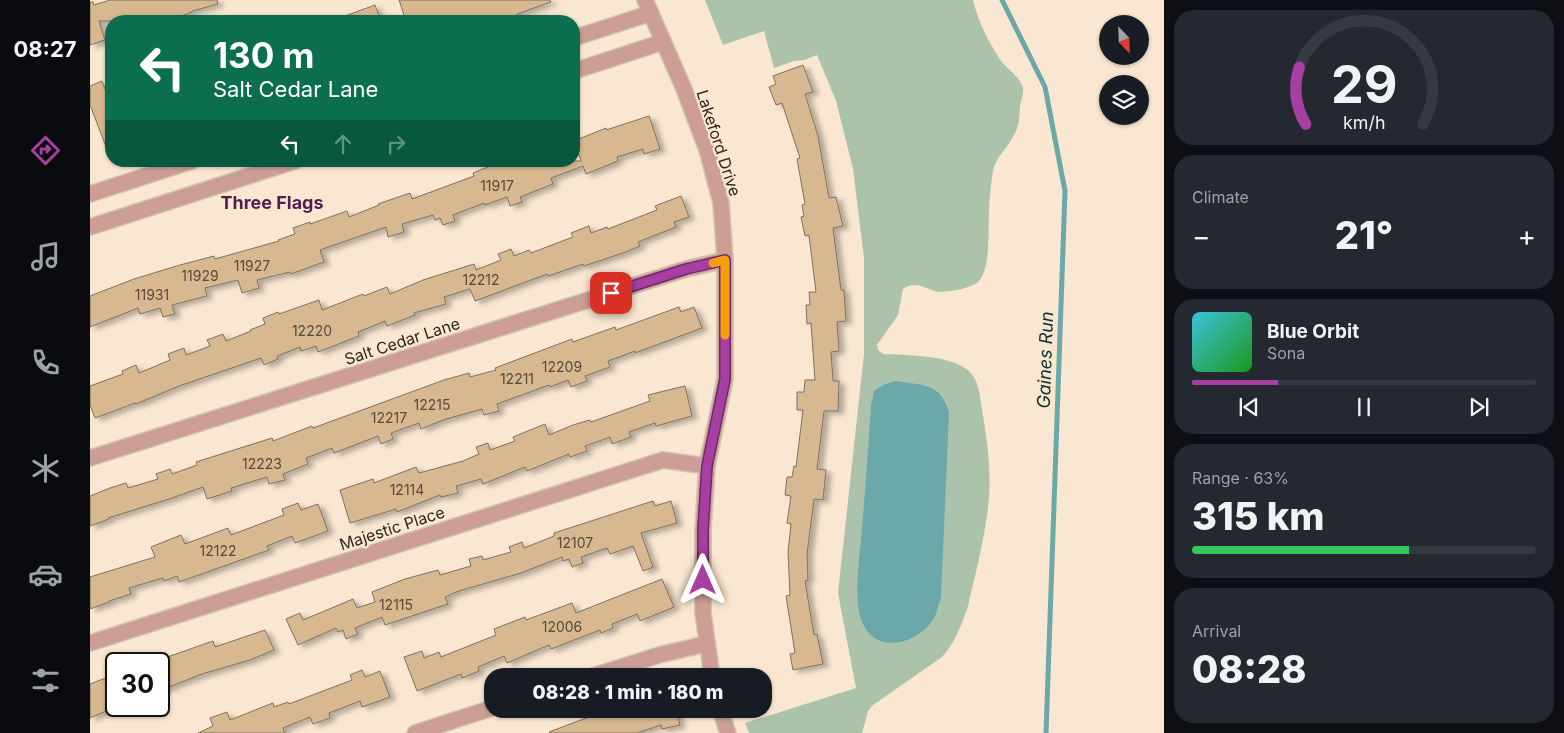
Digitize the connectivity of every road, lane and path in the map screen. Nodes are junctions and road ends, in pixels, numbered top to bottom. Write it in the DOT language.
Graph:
graph roads {
  1 [pos="648,7"];
  2 [pos="580,35"];
  3 [pos="663,42"];
  4 [pos="580,69"];
  5 [pos="173,167"];
  6 [pos="276,167"];
  7 [pos="90,194"];
  8 [pos="90,226"];
  9 [pos="725,260"];
  10 [pos="90,458"];
  11 [pos="707,466"];
  12 [pos="90,643"];
  13 [pos="706,644"];
  14 [pos="618,668"];
  15 [pos="710,668"];
  16 [pos="484,711"];
  17 [pos="723,718"];
  18 [pos="414,733"];
  19 [pos="728,733"];
  1 -- 2 [label="street"];
  1 -- 3 [label="street, Lakeford Drive"];
  3 -- 4 [label="street"];
  3 -- 9 [label="street, Lakeford Drive"];
  5 -- 7 [label="street"];
  6 -- 8 [label="street"];
  9 -- 10 [label="street, Salt Cedar Lane"];
  9 -- 11 [label="street, Lakeford Drive"];
  11 -- 12 [label="street, Majestic Place"];
  11 -- 13 [label="street, Lakeford Drive"];
  13 -- 14 [label="street"];
  13 -- 15 [label="street, Lakeford Drive"];
  16 -- 18 [label="street"];
  17 -- 19 [label="street"];
}
